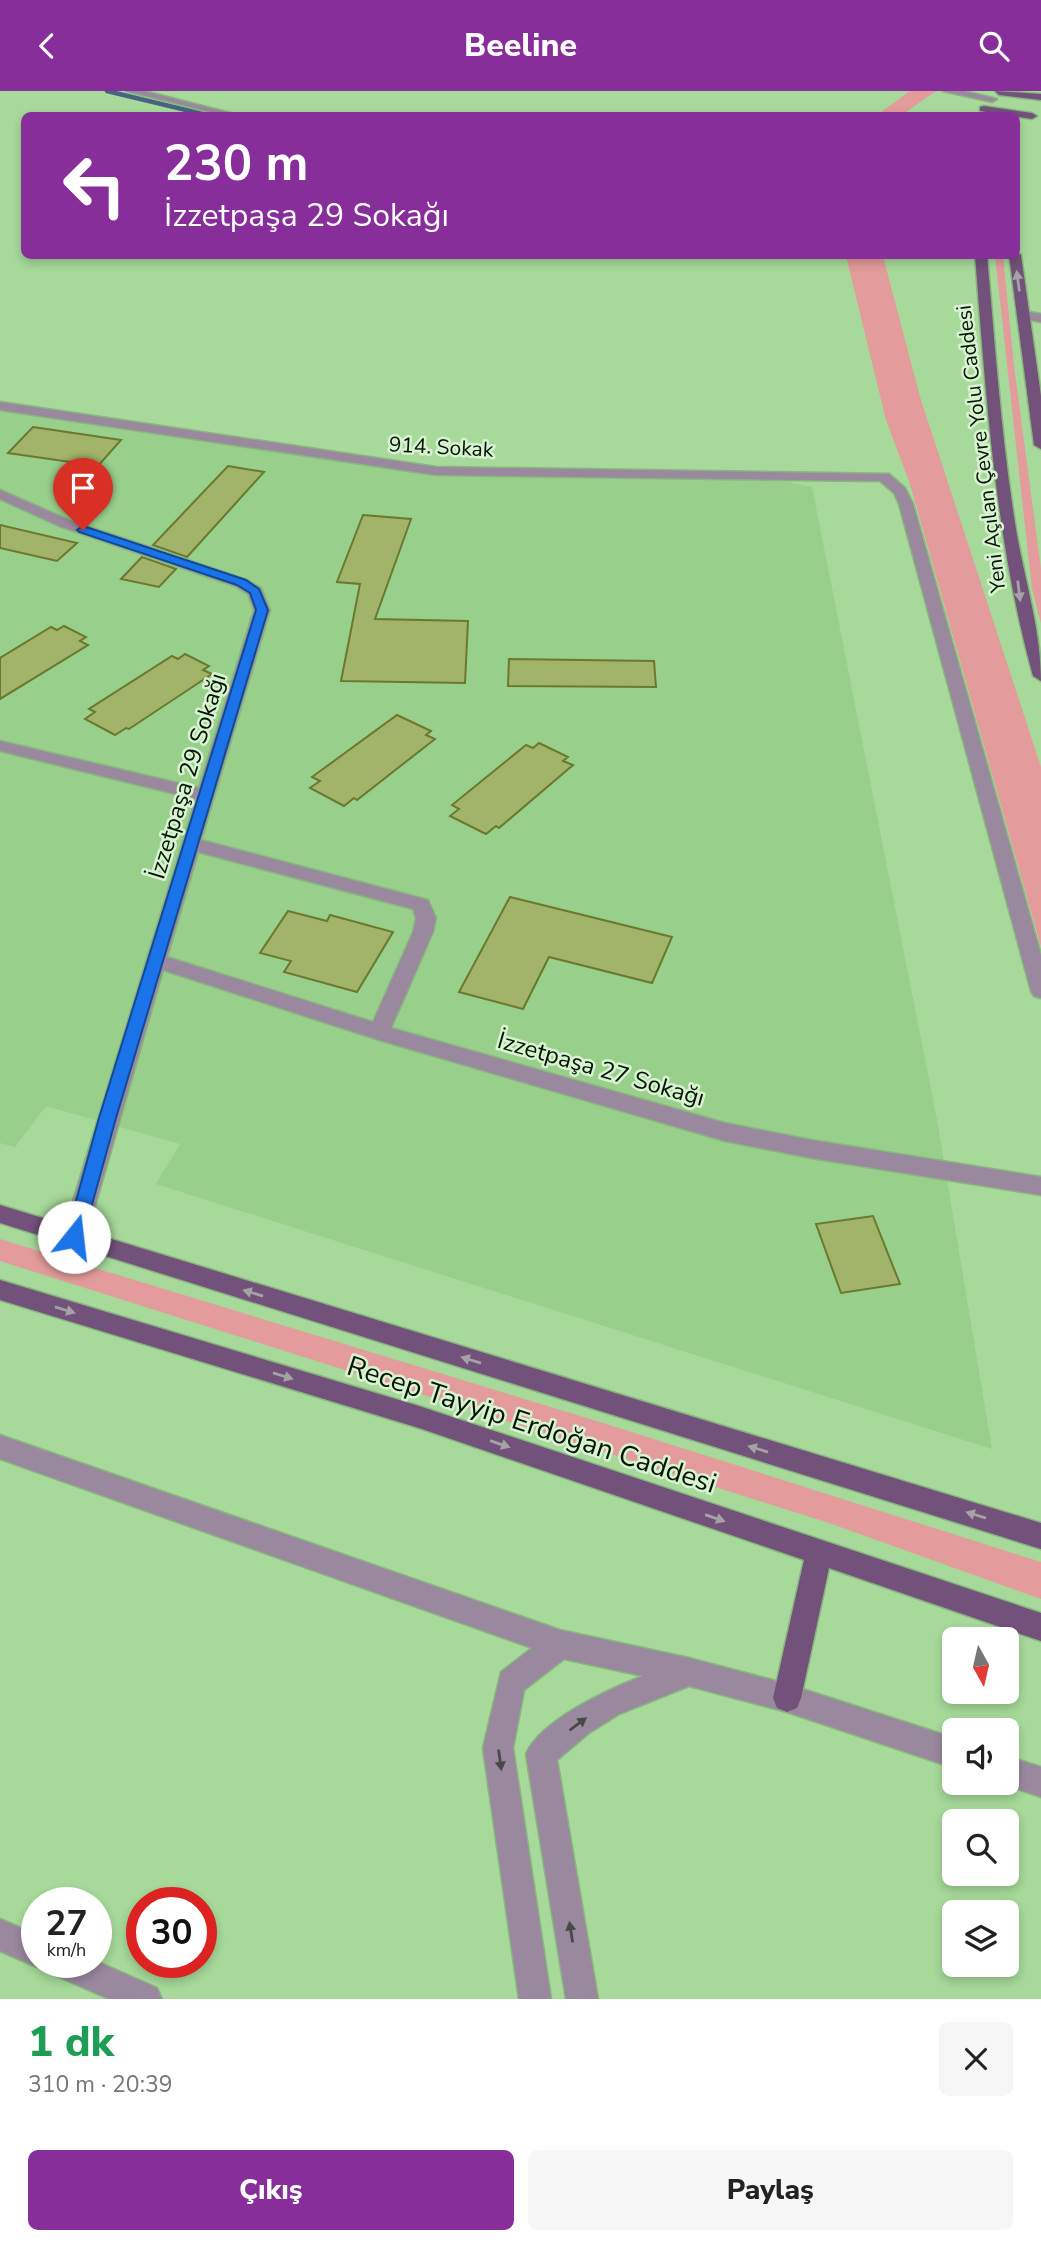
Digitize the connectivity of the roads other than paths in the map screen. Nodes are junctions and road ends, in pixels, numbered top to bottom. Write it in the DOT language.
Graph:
graph roads {
  1 [pos="131,91"];
  2 [pos="948,91"];
  3 [pos="997,94"];
  4 [pos="1041,97"];
  5 [pos="1041,107"];
  6 [pos="220,112"];
  7 [pos="982,112"];
  8 [pos="1020,115"];
  9 [pos="1032,116"];
  10 [pos="1023,124"];
  11 [pos="981,259"];
  12 [pos="1016,259"];
  13 [pos="1023,315"];
  14 [pos="1041,318"];
  15 [pos="0,406"];
  16 [pos="1041,446"];
  17 [pos="0,494"];
  18 [pos="1041,676"];
  19 [pos="0,746"];
  20 [pos="206,796"];
  21 [pos="192,844"];
  22 [pos="156,961"];
  23 [pos="1041,991"];
  24 [pos="379,1032"];
  25 [pos="1041,1187"];
  26 [pos="0,1214"];
  27 [pos="74,1237"];
  28 [pos="0,1290"];
  29 [pos="1,1448"];
  30 [pos="1041,1535"];
  31 [pos="819,1553"];
  32 [pos="1041,1627"];
  33 [pos="560,1644"];
  34 [pos="689,1672"];
  35 [pos="787,1698"];
  36 [pos="942,1749"];
  37 [pos="1019,1775"];
  38 [pos="1041,1782"];
  39 [pos="0,1935"];
  40 [pos="21,1944"];
  41 [pos="98,1978"];
  42 [pos="146,1999"];
  43 [pos="535,1999"];
  44 [pos="582,1999"];
  1 -- 6 [label="street"];
  2 -- 3 [label="street"];
  3 -- 4 [label="main road"];
  3 -- 7 [label="main road"];
  5 -- 9 [label="main road"];
  8 -- 9 [label="main road"];
  9 -- 10 [label="main road"];
  11 -- 18 [label="main road, Yeni Açılan Çevre Yolu Caddesi, one-way"];
  13 -- 12 [label="main road, one-way"];
  13 -- 14 [label="street"];
  13 -- 16 [label="main road"];
  15 -- 23 [label="street, 914. Sokak"];
  17 -- 20 [label="street, İzzetpaşa 29 Sokağı"];
  19 -- 20 [label="street"];
  20 -- 21 [label="street, İzzetpaşa 29 Sokağı"];
  21 -- 22 [label="street, İzzetpaşa 29 Sokağı"];
  21 -- 24 [label="street"];
  22 -- 24 [label="street, İzzetpaşa 27 Sokağı"];
  22 -- 27 [label="street, İzzetpaşa 29 Sokağı"];
  24 -- 25 [label="street, İzzetpaşa 27 Sokağı"];
  26 -- 27 [label="main road, Recep Tayyip Erdoğan Caddesi"];
  30 -- 27 [label="main road, Recep Tayyip Erdoğan Caddesi, one-way"];
  28 -- 31 [label="main road, Recep Tayyip Erdoğan Caddesi, one-way"];
  29 -- 33 [label="street"];
  31 -- 32 [label="main road, Recep Tayyip Erdoğan Caddesi"];
  31 -- 35 [label="main road"];
  33 -- 34 [label="street"];
  33 -- 43 [label="street, one-way"];
  34 -- 35 [label="street"];
  44 -- 34 [label="street, one-way"];
  35 -- 36 [label="street"];
  37 -- 38 [label="street"];
  39 -- 40 [label="street"];
  41 -- 42 [label="street"];
}
